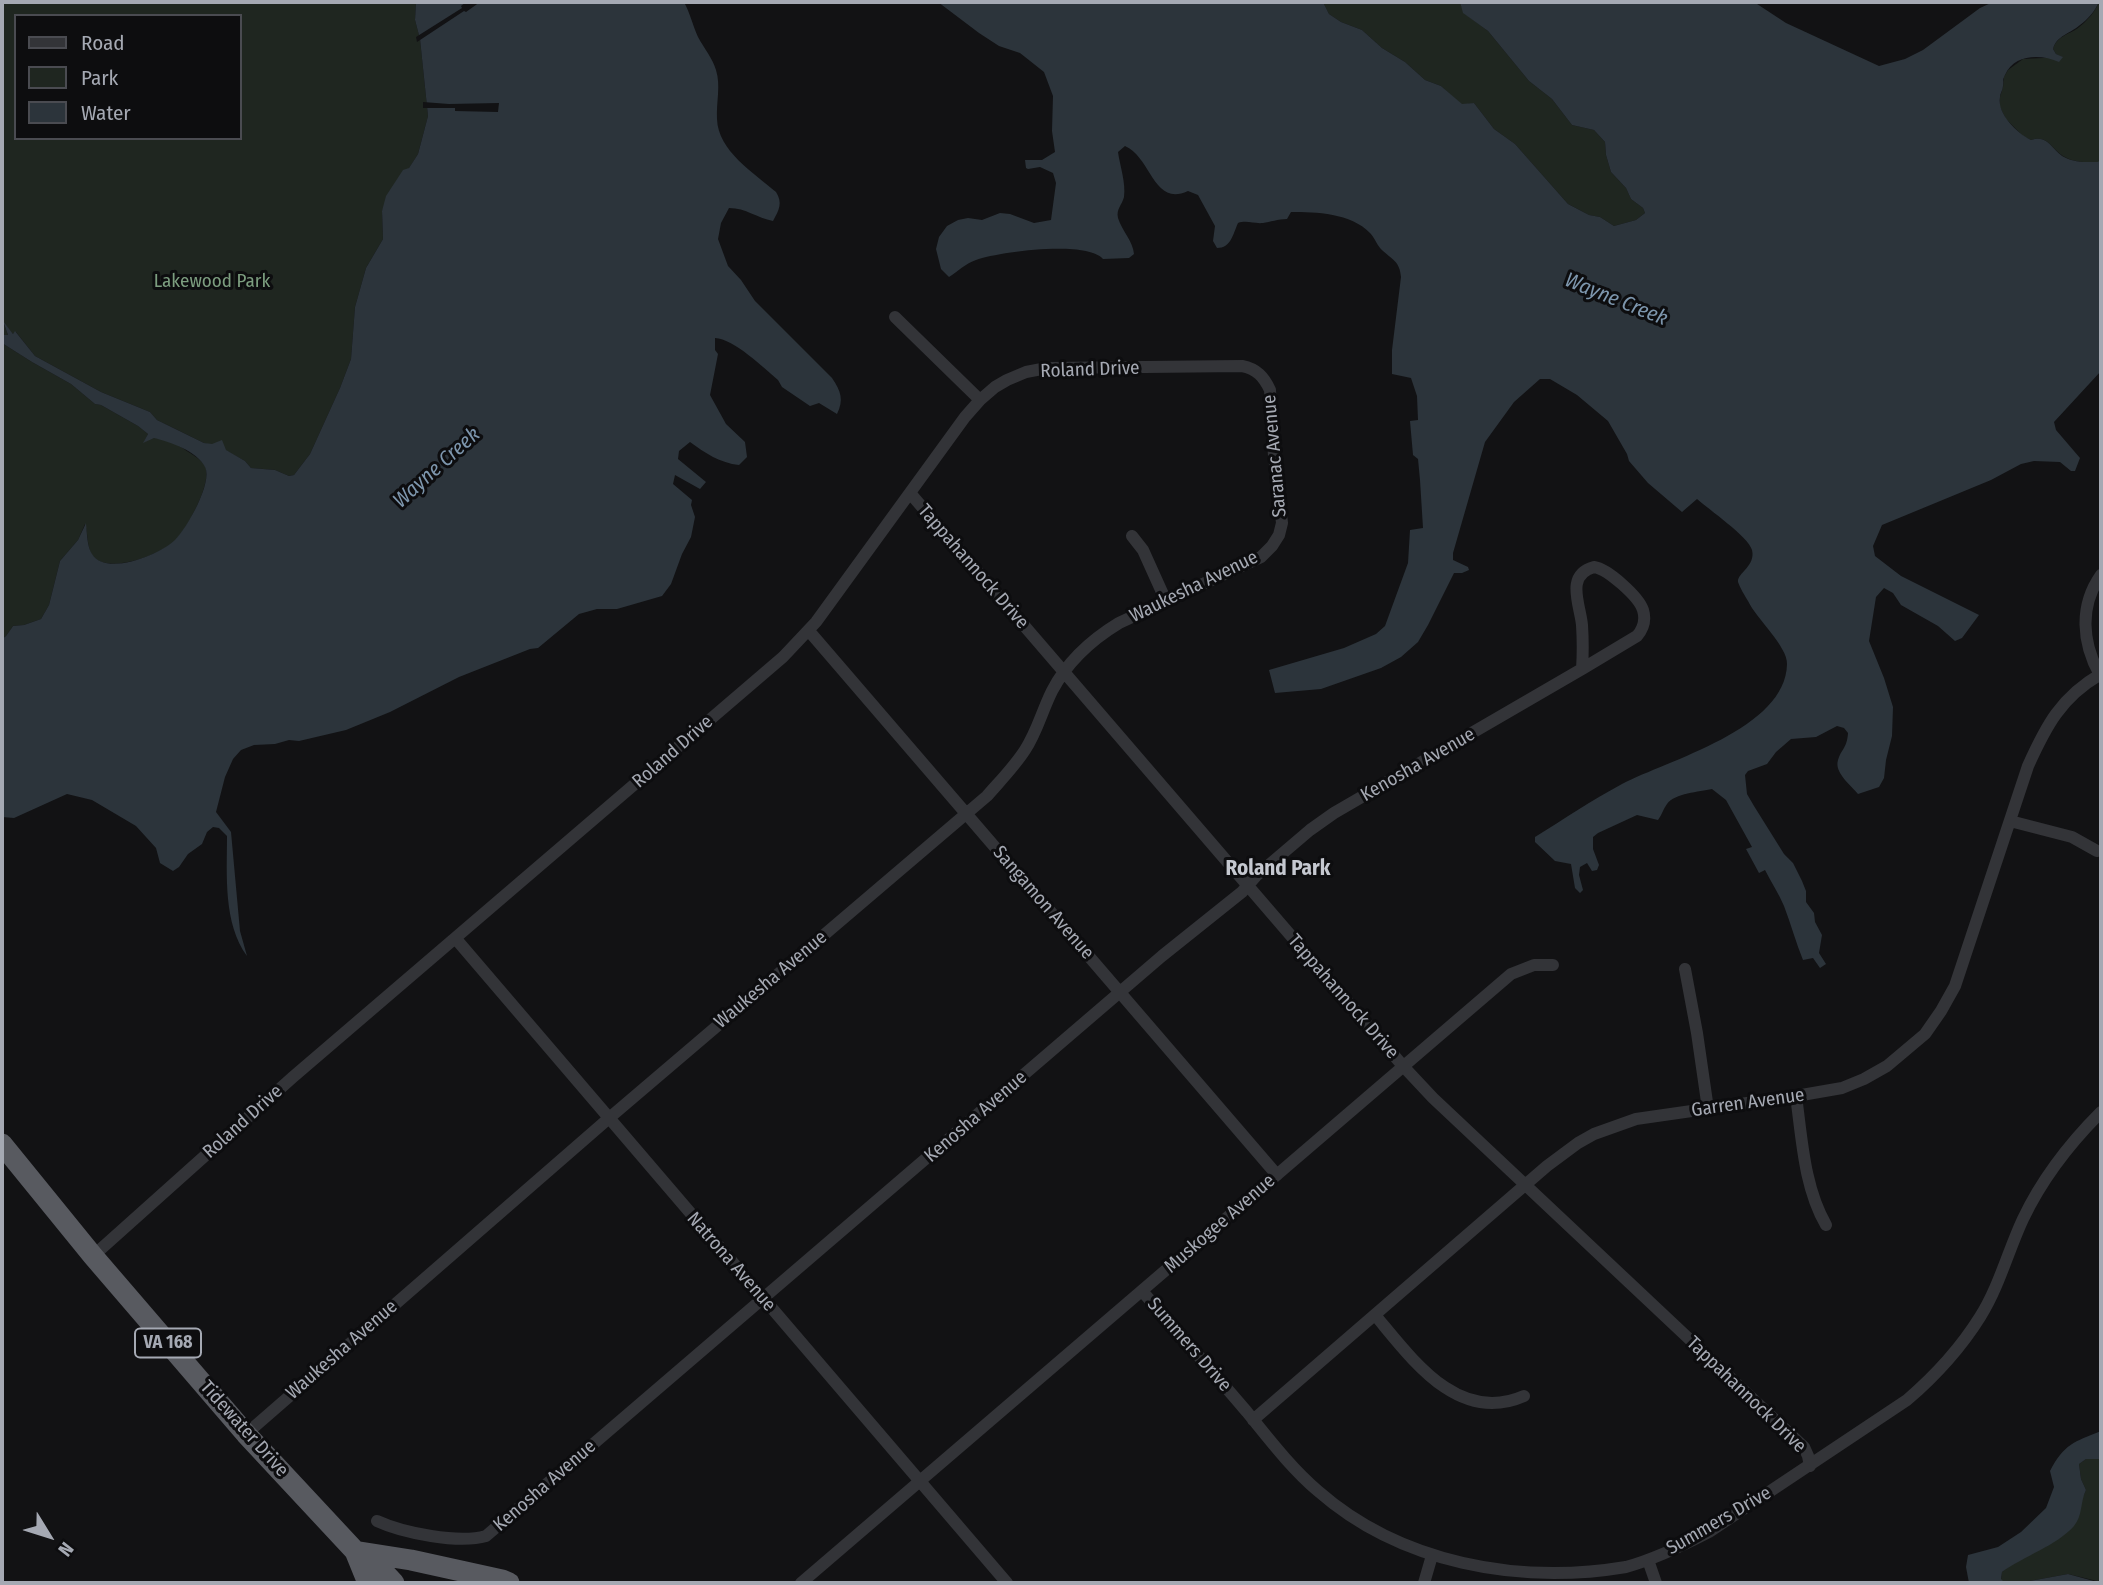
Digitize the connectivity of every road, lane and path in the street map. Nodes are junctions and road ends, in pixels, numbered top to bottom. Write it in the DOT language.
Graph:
graph roads {
  1 [pos="895,317"];
  2 [pos="1266,380"];
  3 [pos="980,400"];
  4 [pos="910,493"];
  5 [pos="1280,532"];
  6 [pos="1132,536"];
  7 [pos="2101,575"];
  8 [pos="1166,601"];
  9 [pos="809,631"];
  10 [pos="1582,670"];
  11 [pos="1063,672"];
  12 [pos="2101,674"];
  13 [pos="966,814"];
  14 [pos="2010,821"];
  15 [pos="2097,851"];
  16 [pos="1248,887"];
  17 [pos="456,939"];
  18 [pos="1553,965"];
  19 [pos="1685,969"];
  20 [pos="1120,993"];
  21 [pos="1403,1066"];
  22 [pos="1796,1096"];
  23 [pos="1708,1109"];
  24 [pos="2101,1112"];
  25 [pos="608,1119"];
  26 [pos="2,1144"];
  27 [pos="1277,1175"];
  28 [pos="1526,1184"];
  29 [pos="1826,1225"];
  30 [pos="93,1256"];
  31 [pos="1142,1291"];
  32 [pos="762,1299"];
  33 [pos="1375,1315"];
  34 [pos="1524,1396"];
  35 [pos="1253,1420"];
  36 [pos="246,1434"];
  37 [pos="1810,1466"];
  38 [pos="919,1482"];
  39 [pos="377,1521"];
  40 [pos="355,1551"];
  41 [pos="1431,1559"];
  42 [pos="1648,1560"];
  43 [pos="368,1583"];
  44 [pos="394,1583"];
  45 [pos="509,1583"];
  46 [pos="801,1583"];
  47 [pos="1007,1583"];
  48 [pos="1424,1583"];
  49 [pos="1656,1583"];
  1 -- 3 [label="street"];
  2 -- 3 [label="street, Roland Drive"];
  2 -- 5 [label="street, Saranac Avenue"];
  3 -- 4 [label="street, Roland Drive"];
  4 -- 9 [label="street, Roland Drive"];
  4 -- 11 [label="street, Tappahannock Drive"];
  5 -- 8 [label="street, Waukesha Avenue"];
  6 -- 8 [label="street"];
  7 -- 12 [label="street"];
  8 -- 11 [label="street, Waukesha Avenue"];
  9 -- 13 [label="street, Sangamon Avenue"];
  9 -- 17 [label="street, Roland Drive"];
  10 -- 10 [label="street, Kenosha Avenue"];
  10 -- 16 [label="street, Kenosha Avenue"];
  11 -- 13 [label="street, Waukesha Avenue"];
  11 -- 16 [label="street, Tappahannock Drive"];
  12 -- 14 [label="street, Garren Avenue"];
  13 -- 20 [label="street, Sangamon Avenue"];
  13 -- 25 [label="street, Waukesha Avenue"];
  14 -- 15 [label="street"];
  14 -- 22 [label="street, Garren Avenue"];
  16 -- 20 [label="street, Kenosha Avenue"];
  16 -- 21 [label="street, Tappahannock Drive"];
  17 -- 25 [label="street, Natrona Avenue"];
  17 -- 30 [label="street, Roland Drive"];
  18 -- 21 [label="street, Muskogee Avenue"];
  19 -- 23 [label="street"];
  20 -- 27 [label="street, Sangamon Avenue"];
  20 -- 32 [label="street, Kenosha Avenue"];
  21 -- 27 [label="street, Muskogee Avenue"];
  21 -- 28 [label="street, Tappahannock Drive"];
  22 -- 23 [label="street, Garren Avenue"];
  22 -- 29 [label="street"];
  23 -- 28 [label="street, Garren Avenue"];
  24 -- 37 [label="street, Summers Drive"];
  25 -- 32 [label="street, Natrona Avenue"];
  25 -- 36 [label="street, Waukesha Avenue"];
  26 -- 30 [label="highway, Tidewater Drive / VA 168"];
  27 -- 31 [label="street, Muskogee Avenue"];
  28 -- 33 [label="street, Garren Avenue"];
  28 -- 37 [label="street, Tappahannock Drive"];
  30 -- 36 [label="highway, Tidewater Drive / VA 168"];
  31 -- 35 [label="street, Summers Drive"];
  31 -- 38 [label="street, Muskogee Avenue"];
  32 -- 38 [label="street, Natrona Avenue"];
  32 -- 39 [label="street, Kenosha Avenue"];
  33 -- 34 [label="street"];
  33 -- 35 [label="street, Garren Avenue"];
  35 -- 41 [label="street, Summers Drive"];
  36 -- 40 [label="highway, Tidewater Drive / VA 168"];
  37 -- 42 [label="street, Summers Drive"];
  38 -- 46 [label="street, Muskogee Avenue"];
  38 -- 47 [label="street, Natrona Avenue"];
  40 -- 43 [label="highway, Tidewater Drive / VA 168"];
  40 -- 44 [label="highway, Tidewater Drive / VA 168"];
  40 -- 45 [label="highway"];
  41 -- 42 [label="street, Summers Drive"];
  41 -- 48 [label="street"];
  42 -- 49 [label="street"];
}
